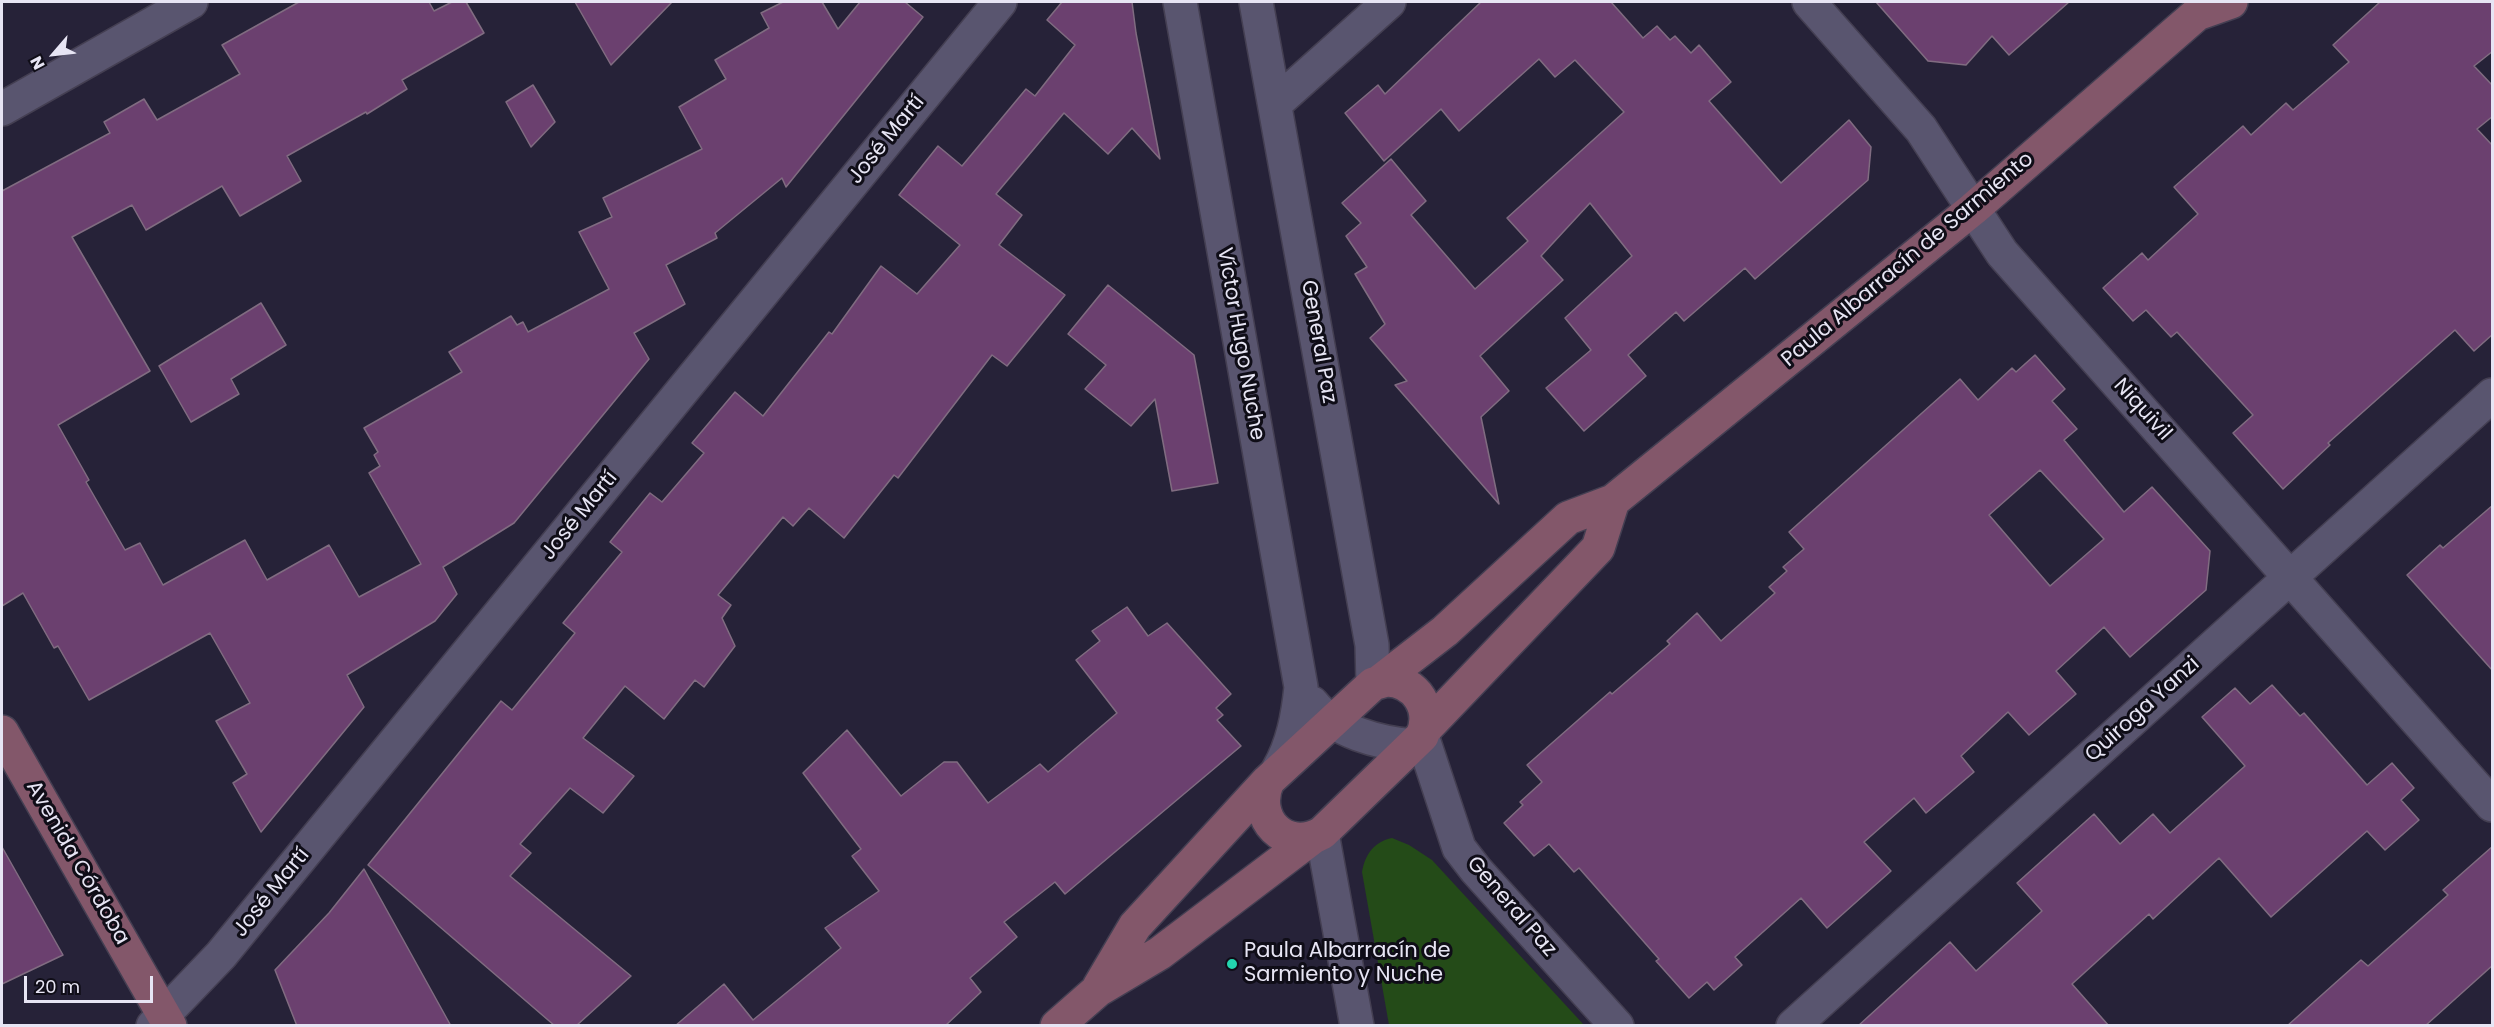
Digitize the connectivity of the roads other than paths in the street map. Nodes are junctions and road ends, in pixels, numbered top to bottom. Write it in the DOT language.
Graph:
graph roads {
  1 [pos="191,2"];
  2 [pos="1000,2"];
  3 [pos="1180,2"];
  4 [pos="1256,2"];
  5 [pos="1389,2"];
  6 [pos="1809,2"];
  7 [pos="2231,2"];
  8 [pos="2200,8"];
  9 [pos="1275,104"];
  10 [pos="2,109"];
  11 [pos="1973,209"];
  12 [pos="2493,395"];
  13 [pos="1613,501"];
  14 [pos="2291,577"];
  15 [pos="1376,683"];
  16 [pos="1300,687"];
  17 [pos="1332,721"];
  18 [pos="2,732"];
  19 [pos="1421,737"];
  20 [pos="1274,775"];
  21 [pos="2493,805"];
  22 [pos="1317,835"];
  23 [pos="1098,990"];
  24 [pos="162,1022"];
  25 [pos="1057,1026"];
  26 [pos="1357,1026"];
  27 [pos="1617,1026"];
  28 [pos="1792,1026"];
  1 -- 10 [label="street"];
  2 -- 24 [label="street, José Martí"];
  3 -- 16 [label="street, Víctor Hugo Nuche"];
  4 -- 9 [label="street, General Paz"];
  5 -- 9 [label="street"];
  6 -- 11 [label="street, Niquivil"];
  7 -- 8 [label="main road, Paula Albarracín de Sarmiento"];
  8 -- 11 [label="main road, Paula Albarracín de Sarmiento"];
  9 -- 15 [label="street, General Paz"];
  11 -- 13 [label="main road, Paula Albarracín de Sarmiento"];
  11 -- 14 [label="street, Niquivil"];
  12 -- 14 [label="street, Quiroga Yanzi"];
  13 -- 15 [label="main road, Paula Albarracín de Sarmiento"];
  13 -- 19 [label="main road"];
  14 -- 21 [label="street, Niquivil"];
  14 -- 28 [label="street, Quiroga Yanzi"];
  15 -- 17 [label="main road, Paula Albarracín de Sarmiento"];
  15 -- 19 [label="main road"];
  16 -- 17 [label="street, Víctor Hugo Nuche"];
  16 -- 20 [label="street, Víctor Hugo Nuche"];
  17 -- 19 [label="street, Víctor Hugo Nuche"];
  17 -- 20 [label="main road, Paula Albarracín de Sarmiento"];
  18 -- 24 [label="main road, Avenida Córdoba"];
  19 -- 22 [label="main road"];
  19 -- 27 [label="street, General Paz"];
  20 -- 22 [label="main road"];
  20 -- 23 [label="main road"];
  22 -- 23 [label="main road"];
  22 -- 26 [label="street"];
  23 -- 25 [label="main road"];
}
